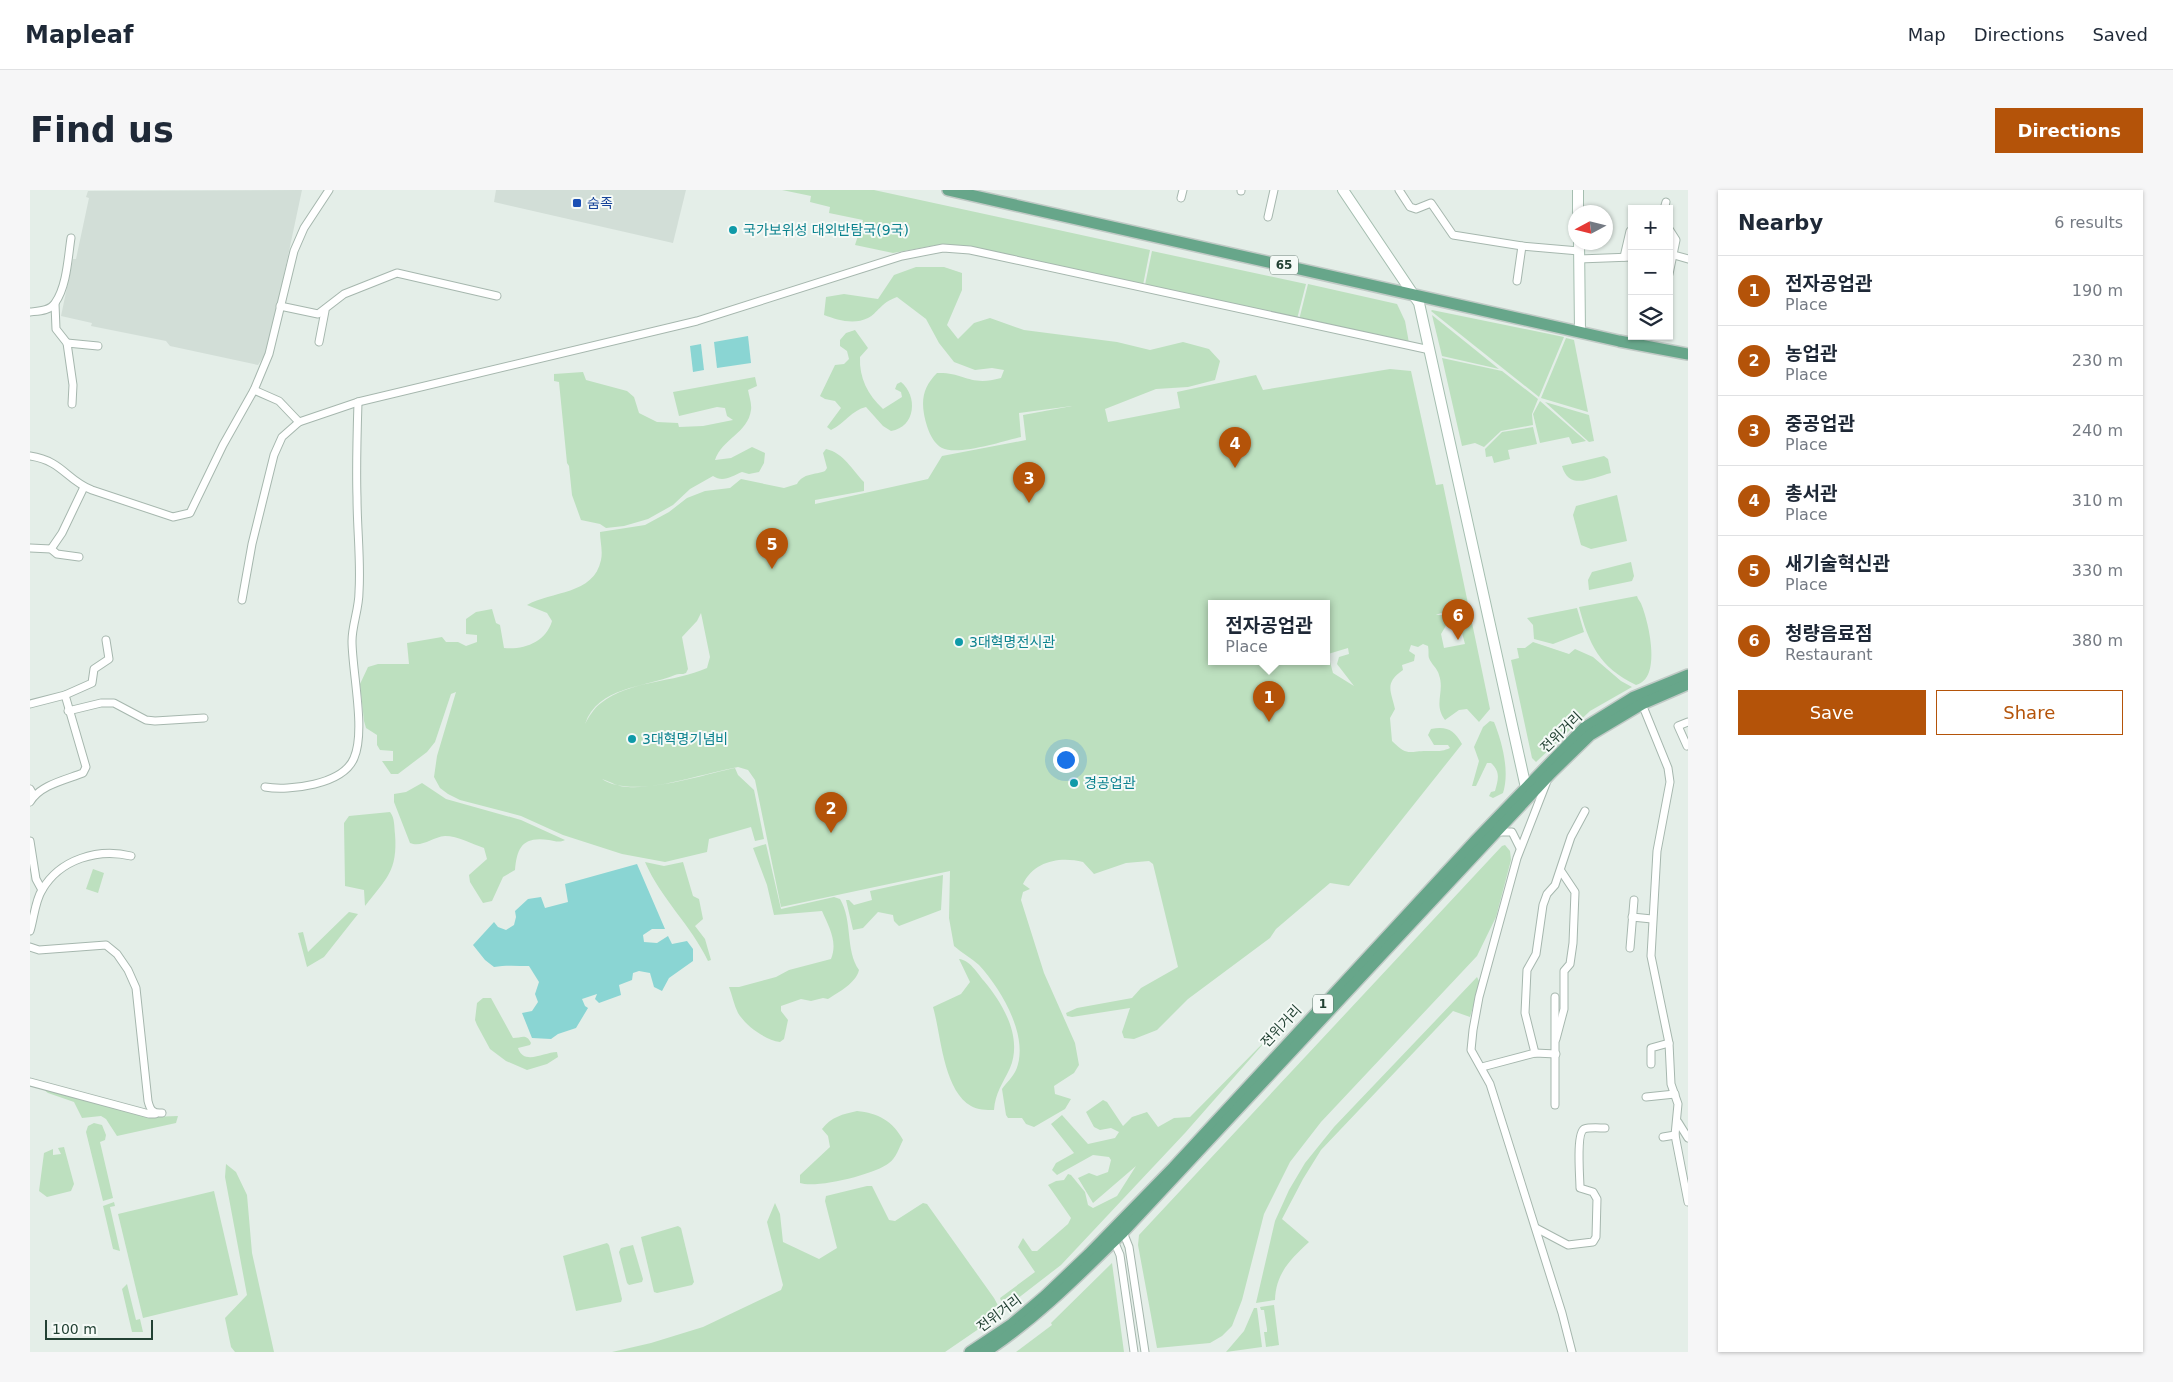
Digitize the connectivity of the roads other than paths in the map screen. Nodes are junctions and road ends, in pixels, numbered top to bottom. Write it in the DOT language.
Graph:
graph roads {
  1 [pos="329,190"];
  2 [pos="948,190"];
  3 [pos="1183,190"];
  4 [pos="1274,190"];
  5 [pos="1343,190"];
  6 [pos="1399,190"];
  7 [pos="1578,190"];
  8 [pos="990,195"];
  9 [pos="1181,198"];
  10 [pos="1578,205"];
  11 [pos="1268,217"];
  12 [pos="1673,235"];
  13 [pos="71,238"];
  14 [pos="1522,246"];
  15 [pos="1579,251"];
  16 [pos="1674,255"];
  17 [pos="1628,257"];
  18 [pos="1673,259"];
  19 [pos="1688,259"];
  20 [pos="1517,281"];
  21 [pos="1414,294"];
  22 [pos="497,296"];
  23 [pos="55,304"];
  24 [pos="280,306"];
  25 [pos="325,311"];
  26 [pos="30,312"];
  27 [pos="1580,331"];
  28 [pos="319,342"];
  29 [pos="67,343"];
  30 [pos="98,346"];
  31 [pos="1430,350"];
  32 [pos="1688,354"];
  33 [pos="254,390"];
  34 [pos="358,402"];
  35 [pos="72,404"];
  36 [pos="299,422"];
  37 [pos="30,456"];
  38 [pos="84,487"];
  39 [pos="30,548"];
  40 [pos="51,549"];
  41 [pos="78,557"];
  42 [pos="242,600"];
  43 [pos="106,640"];
  44 [pos="1688,675"];
  45 [pos="1688,684"];
  46 [pos="64,695"];
  47 [pos="30,704"];
  48 [pos="1642,704"];
  49 [pos="68,711"];
  50 [pos="204,718"];
  51 [pos="1688,722"];
  52 [pos="1687,746"];
  53 [pos="1551,774"];
  54 [pos="265,787"];
  55 [pos="1526,788"];
  56 [pos="31,796"];
  57 [pos="1585,811"];
  58 [pos="1497,832"];
  59 [pos="30,841"];
  60 [pos="1520,848"];
  61 [pos="131,856"];
  62 [pos="1561,871"];
  63 [pos="42,890"];
  64 [pos="1634,900"];
  65 [pos="1632,917"];
  66 [pos="1652,919"];
  67 [pos="30,931"];
  68 [pos="30,947"];
  69 [pos="1630,948"];
  70 [pos="1555,997"];
  71 [pos="1556,1039"];
  72 [pos="1669,1043"];
  73 [pos="1535,1053"];
  74 [pos="1556,1054"];
  75 [pos="1651,1064"];
  76 [pos="1482,1067"];
  77 [pos="30,1082"];
  78 [pos="1675,1094"];
  79 [pos="1646,1097"];
  80 [pos="1555,1105"];
  81 [pos="1678,1122"];
  82 [pos="1604,1128"];
  83 [pos="1675,1135"];
  84 [pos="1663,1137"];
  85 [pos="1688,1138"];
  86 [pos="1688,1202"];
  87 [pos="1536,1228"];
  88 [pos="1123,1232"];
  89 [pos="1114,1241"];
  90 [pos="970,1352"];
  91 [pos="985,1352"];
  92 [pos="1134,1352"];
  93 [pos="1145,1352"];
  94 [pos="1572,1352"];
  1 -- 24 [label="street"];
  2 -- 8 [label="main road, 65"];
  3 -- 9 [label="street"];
  4 -- 11 [label="street"];
  5 -- 21 [label="street"];
  6 -- 14 [label="street"];
  7 -- 10 [label="street"];
  8 -- 21 [label="main road, 65"];
  12 -- 16 [label="street"];
  13 -- 23 [label="street"];
  14 -- 15 [label="street"];
  14 -- 20 [label="street"];
  15 -- 17 [label="street"];
  15 -- 27 [label="street"];
  16 -- 18 [label="street"];
  16 -- 19 [label="street"];
  21 -- 27 [label="main road, 65"];
  21 -- 31 [label="street"];
  22 -- 25 [label="street"];
  23 -- 26 [label="street"];
  23 -- 29 [label="street"];
  24 -- 25 [label="street"];
  24 -- 33 [label="street"];
  25 -- 28 [label="street"];
  27 -- 32 [label="main road, 65"];
  29 -- 30 [label="street"];
  29 -- 35 [label="street"];
  31 -- 34 [label="street"];
  31 -- 55 [label="street"];
  33 -- 36 [label="street"];
  33 -- 38 [label="street"];
  34 -- 36 [label="street"];
  34 -- 54 [label="street"];
  36 -- 42 [label="street"];
  37 -- 38 [label="street"];
  38 -- 40 [label="street"];
  39 -- 40 [label="street"];
  40 -- 41 [label="street"];
  43 -- 46 [label="street"];
  44 -- 55 [label="main road, 전위거리 / 1"];
  45 -- 48 [label="main road, 전위거리 / 1"];
  46 -- 47 [label="street"];
  46 -- 49 [label="street"];
  48 -- 53 [label="main road, 전위거리 / 1"];
  48 -- 66 [label="street"];
  49 -- 50 [label="street"];
  49 -- 56 [label="street"];
  51 -- 52 [label="street"];
  53 -- 58 [label="main road, 전위거리 / 1"];
  53 -- 60 [label="street"];
  55 -- 90 [label="main road, 전위거리 / 1"];
  57 -- 62 [label="street"];
  58 -- 60 [label="street"];
  58 -- 88 [label="main road, 전위거리 / 1"];
  59 -- 63 [label="street"];
  60 -- 76 [label="street"];
  61 -- 63 [label="street"];
  62 -- 71 [label="street"];
  62 -- 73 [label="street"];
  63 -- 67 [label="street"];
  64 -- 65 [label="street"];
  65 -- 66 [label="street"];
  65 -- 69 [label="street"];
  66 -- 72 [label="street"];
  68 -- 77 [label="street"];
  70 -- 71 [label="street"];
  71 -- 74 [label="street"];
  72 -- 75 [label="street"];
  72 -- 78 [label="street"];
  73 -- 74 [label="street"];
  73 -- 76 [label="street"];
  74 -- 80 [label="street"];
  76 -- 87 [label="street"];
  78 -- 79 [label="street"];
  78 -- 81 [label="street"];
  81 -- 83 [label="street"];
  81 -- 85 [label="street"];
  82 -- 87 [label="street"];
  83 -- 84 [label="street"];
  83 -- 86 [label="street"];
  87 -- 94 [label="street"];
  88 -- 89 [label="main road, 전위거리 / 1"];
  88 -- 93 [label="street"];
  89 -- 91 [label="main road, 전위거리 / 1"];
  89 -- 92 [label="street"];
}
